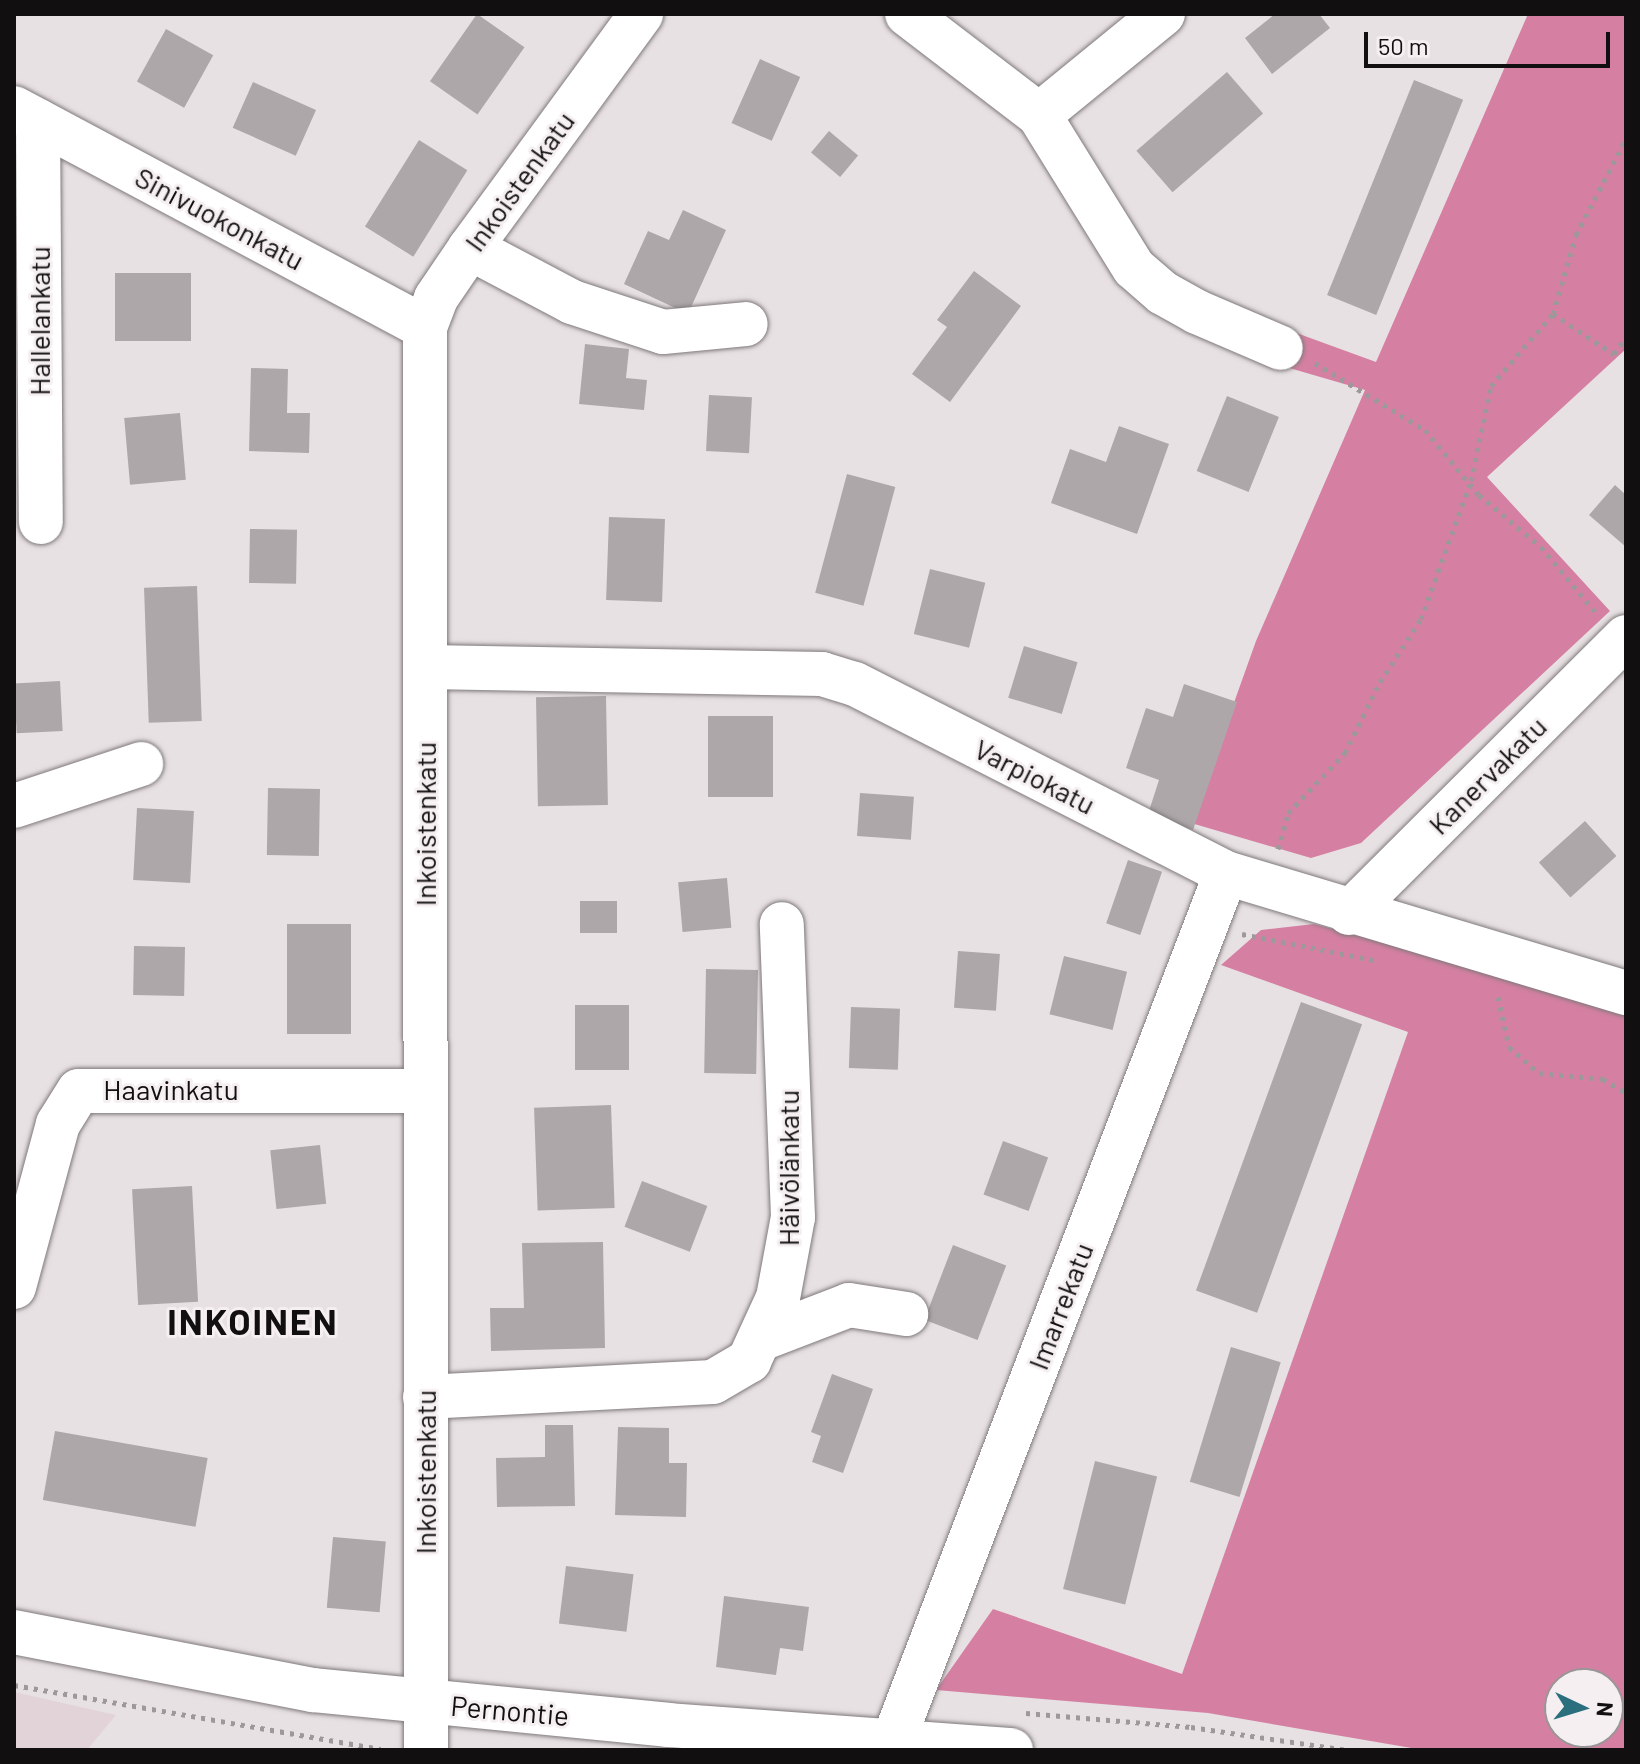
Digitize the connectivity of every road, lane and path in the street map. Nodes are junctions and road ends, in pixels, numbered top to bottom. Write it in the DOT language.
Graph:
graph roads {
  1 [pos="641,14"];
  2 [pos="907,14"];
  3 [pos="1163,14"];
  4 [pos="26,114"];
  5 [pos="1039,115"];
  6 [pos="1626,139"];
  7 [pos="470,248"];
  8 [pos="1553,314"];
  9 [pos="746,324"];
  10 [pos="425,327"];
  11 [pos="1626,336"];
  12 [pos="1281,348"];
  13 [pos="1471,481"];
  14 [pos="41,522"];
  15 [pos="1623,640"];
  16 [pos="426,667"];
  17 [pos="141,764"];
  18 [pos="14,806"];
  19 [pos="1226,873"];
  20 [pos="1268,884"];
  21 [pos="1349,913"];
  22 [pos="782,924"];
  23 [pos="1206,927"];
  24 [pos="1386,963"];
  25 [pos="1484,992"];
  26 [pos="1626,993"];
  27 [pos="1498,997"];
  28 [pos="1512,1000"];
  29 [pos="423,1091"];
  30 [pos="1626,1093"];
  31 [pos="14,1287"];
  32 [pos="906,1314"];
  33 [pos="761,1339"];
  34 [pos="425,1397"];
  35 [pos="14,1632"];
  36 [pos="14,1685"];
  37 [pos="427,1703"];
  38 [pos="894,1739"];
  39 [pos="380,1749"];
  40 [pos="426,1750"];
  41 [pos="1011,1750"];
  1 -- 7 [label="street, Inkoistenkatu"];
  2 -- 5 [label="street"];
  3 -- 5 [label="street"];
  4 -- 10 [label="street, Sinivuokonkatu"];
  4 -- 14 [label="street, Hallelankatu"];
  5 -- 12 [label="street"];
  6 -- 8 [label="path"];
  7 -- 9 [label="street"];
  7 -- 10 [label="street, Inkoistenkatu"];
  8 -- 11 [label="path"];
  8 -- 13 [label="path"];
  10 -- 16 [label="street, Inkoistenkatu"];
  12 -- 13 [label="path"];
  13 -- 15 [label="path"];
  13 -- 20 [label="path"];
  15 -- 21 [label="street, Kanervakatu"];
  16 -- 19 [label="street, Varpiokatu"];
  16 -- 29 [label="street, Inkoistenkatu"];
  17 -- 18 [label="street"];
  19 -- 20 [label="street, Varpiokatu"];
  19 -- 23 [label="street, Imarrekatu"];
  20 -- 21 [label="street, Varpiokatu"];
  21 -- 26 [label="street, Varpiokatu"];
  22 -- 33 [label="street, Häivölänkatu"];
  23 -- 24 [label="path"];
  23 -- 38 [label="street, Imarrekatu"];
  25 -- 27 [label="path"];
  27 -- 28 [label="path"];
  27 -- 30 [label="path"];
  29 -- 31 [label="street, Haavinkatu"];
  29 -- 34 [label="street, Inkoistenkatu"];
  32 -- 33 [label="street"];
  33 -- 34 [label="street, Häivölänkatu"];
  34 -- 37 [label="street, Inkoistenkatu"];
  35 -- 37 [label="street, Pernontie"];
  36 -- 39 [label="path"];
  37 -- 38 [label="street, Pernontie"];
  37 -- 40 [label="street, Inkoistenkatu"];
  38 -- 41 [label="street, Pernontie"];
}
